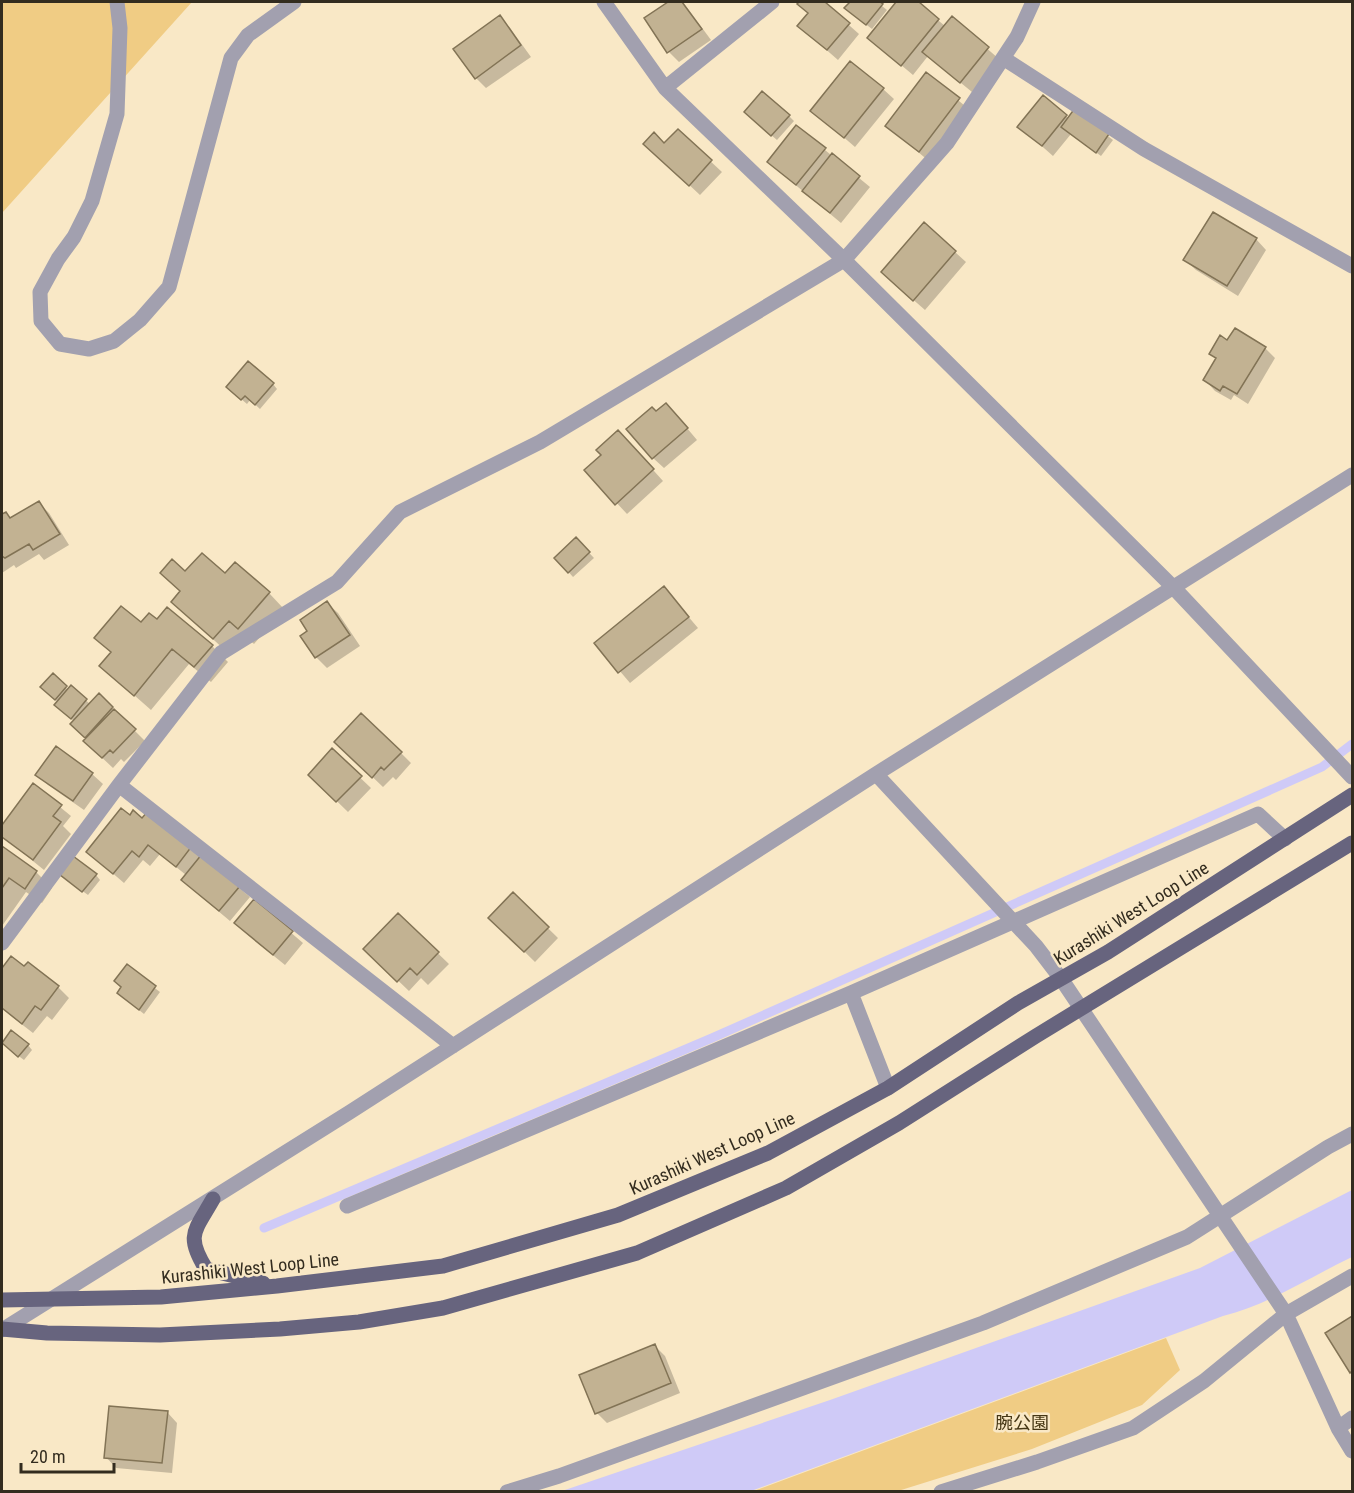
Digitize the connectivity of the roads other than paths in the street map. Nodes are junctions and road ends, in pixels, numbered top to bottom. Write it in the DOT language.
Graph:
graph roads {
  1 [pos="117,2"];
  2 [pos="294,2"];
  3 [pos="604,2"];
  4 [pos="772,2"];
  5 [pos="1033,2"];
  6 [pos="1003,58"];
  7 [pos="664,88"];
  8 [pos="844,260"];
  9 [pos="1353,266"];
  10 [pos="1353,476"];
  11 [pos="1174,588"];
  12 [pos="876,774"];
  13 [pos="1353,777"];
  14 [pos="119,785"];
  15 [pos="1353,795"];
  16 [pos="1285,839"];
  17 [pos="1353,843"];
  18 [pos="1014,922"];
  19 [pos="2,943"];
  20 [pos="1062,980"];
  21 [pos="851,993"];
  22 [pos="1082,1008"];
  23 [pos="453,1046"];
  24 [pos="888,1088"];
  25 [pos="1353,1134"];
  26 [pos="213,1199"];
  27 [pos="347,1206"];
  28 [pos="1220,1215"];
  29 [pos="1353,1276"];
  30 [pos="277,1286"];
  31 [pos="2,1300"];
  32 [pos="47,1300"];
  33 [pos="1286,1314"];
  34 [pos="2,1329"];
  35 [pos="1353,1418"];
  36 [pos="1338,1428"];
  37 [pos="1353,1451"];
  38 [pos="507,1491"];
  39 [pos="941,1491"];
  1 -- 2 [label="street"];
  3 -- 7 [label="street"];
  4 -- 7 [label="street"];
  5 -- 6 [label="street"];
  6 -- 8 [label="street"];
  6 -- 9 [label="street"];
  7 -- 8 [label="street"];
  8 -- 11 [label="street"];
  8 -- 14 [label="street"];
  10 -- 11 [label="street"];
  11 -- 12 [label="street"];
  11 -- 13 [label="street"];
  12 -- 18 [label="street"];
  12 -- 23 [label="street"];
  14 -- 19 [label="street"];
  14 -- 23 [label="street"];
  15 -- 16 [label="main road, Kurashiki West Loop Line"];
  16 -- 18 [label="street"];
  16 -- 20 [label="main road, Kurashiki West Loop Line"];
  17 -- 22 [label="main road"];
  18 -- 20 [label="street"];
  18 -- 21 [label="street"];
  20 -- 22 [label="street"];
  20 -- 24 [label="main road, Kurashiki West Loop Line"];
  21 -- 24 [label="street"];
  21 -- 27 [label="street"];
  22 -- 28 [label="street"];
  22 -- 34 [label="main road"];
  23 -- 26 [label="street"];
  24 -- 30 [label="main road, Kurashiki West Loop Line"];
  25 -- 28 [label="street"];
  26 -- 30 [label="main road"];
  26 -- 32 [label="street"];
  28 -- 33 [label="street"];
  28 -- 38 [label="street"];
  29 -- 33 [label="street"];
  30 -- 32 [label="main road, Kurashiki West Loop Line"];
  31 -- 32 [label="main road, Kurashiki West Loop Line"];
  32 -- 34 [label="street"];
  33 -- 36 [label="street"];
  33 -- 39 [label="street"];
  35 -- 36 [label="street"];
  36 -- 37 [label="street"];
}
